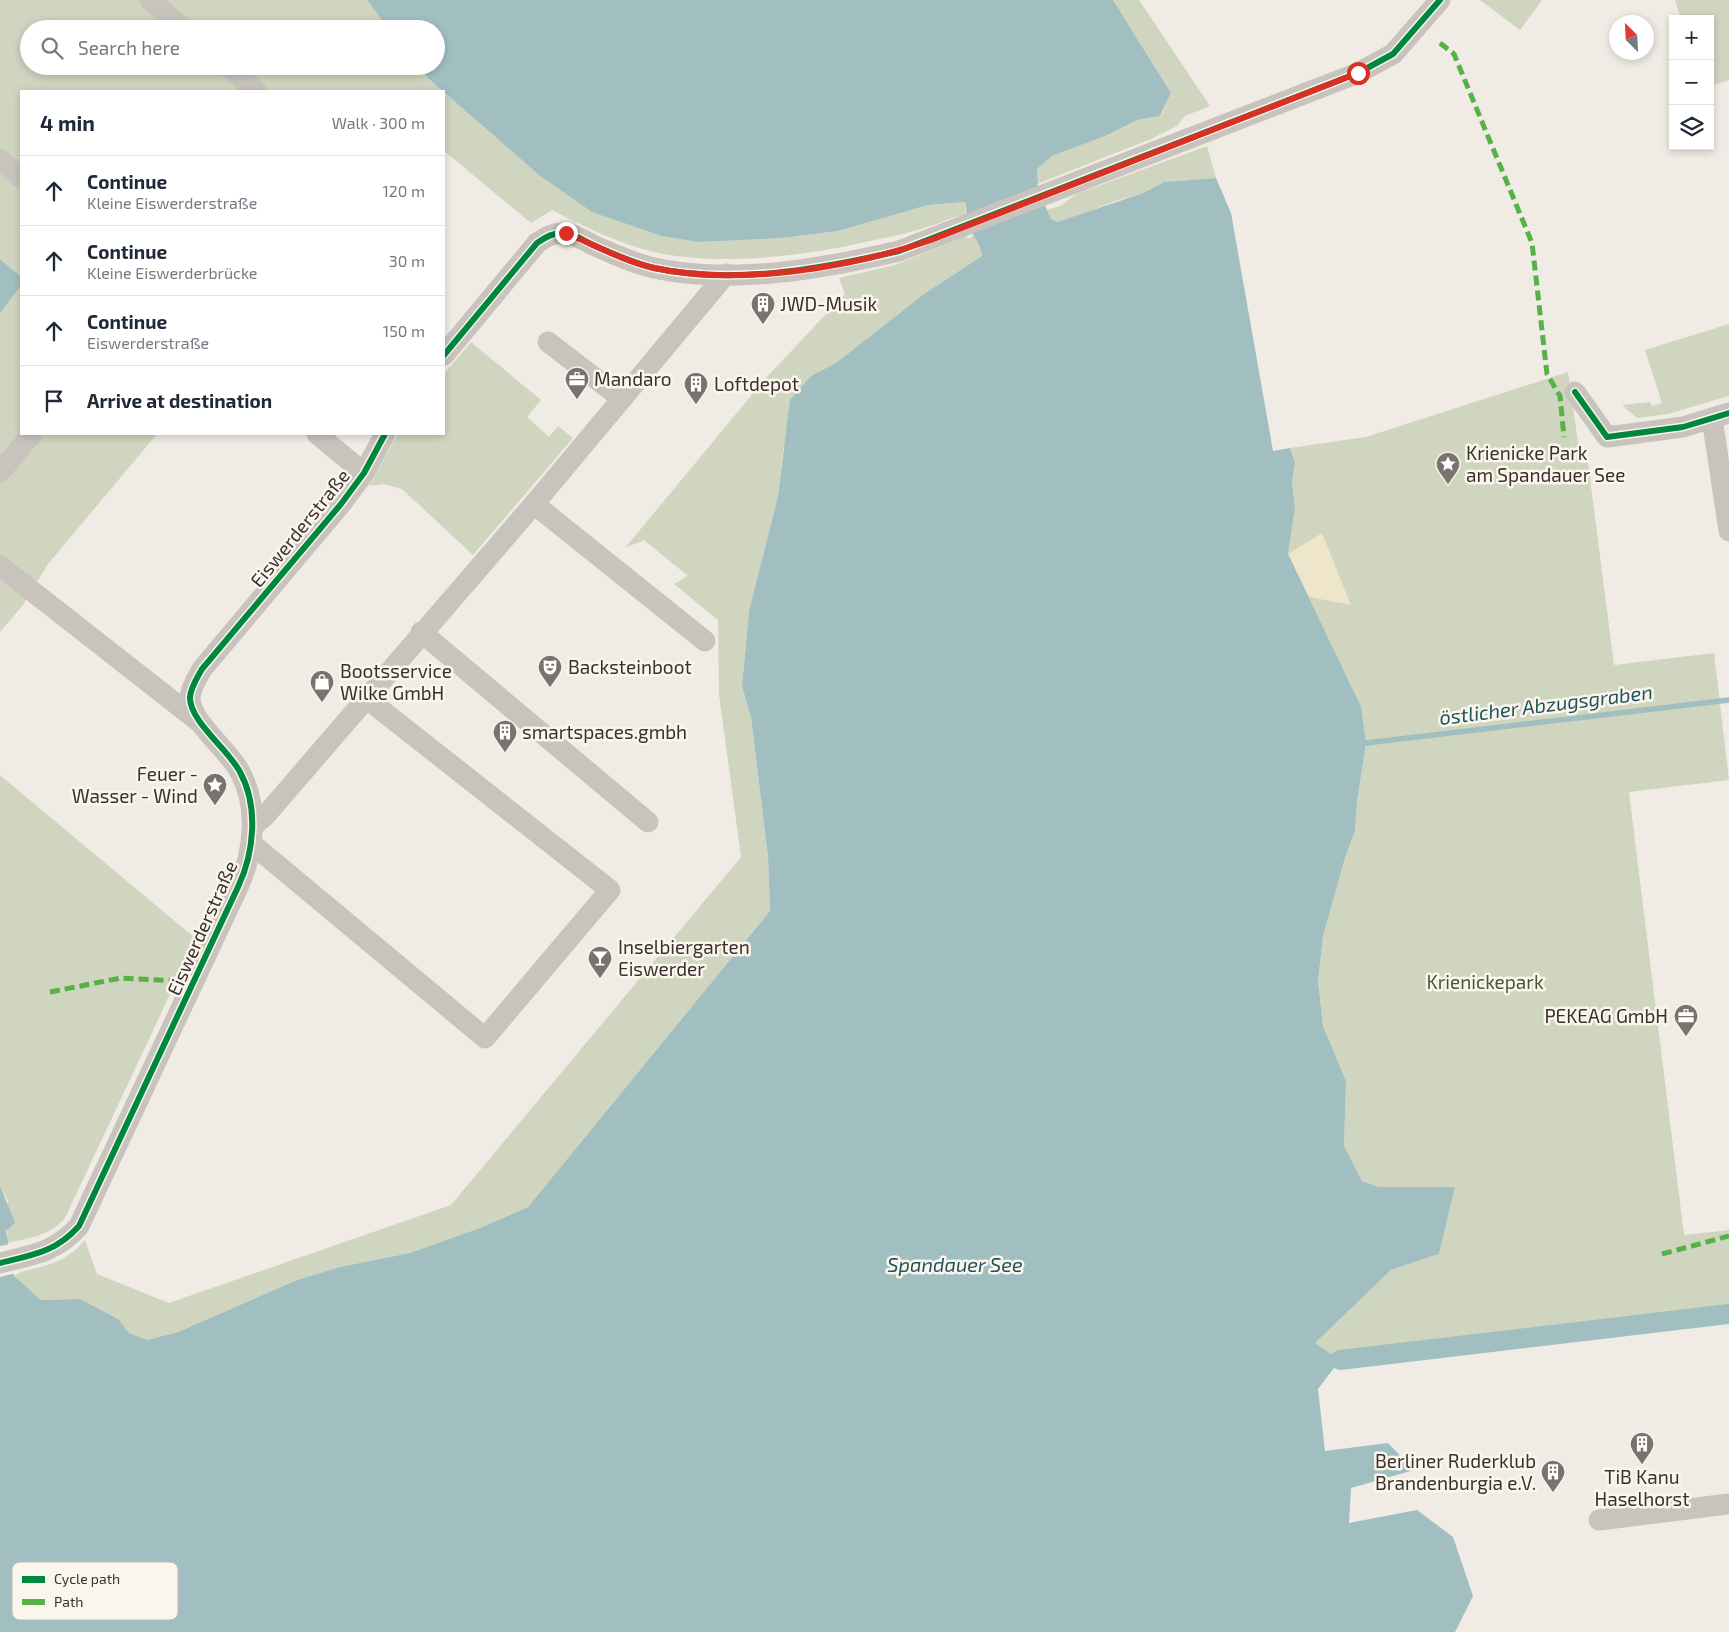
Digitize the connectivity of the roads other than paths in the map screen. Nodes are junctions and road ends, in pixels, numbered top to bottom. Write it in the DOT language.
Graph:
graph roads {
  1 [pos="150,0"];
  2 [pos="1440,0"];
  3 [pos="173,20"];
  4 [pos="237,75"];
  5 [pos="255,90"];
  6 [pos="0,159"];
  7 [pos="20,177"];
  8 [pos="726,274"];
  9 [pos="548,342"];
  10 [pos="445,353"];
  11 [pos="1575,392"];
  12 [pos="621,398"];
  13 [pos="1720,416"];
  14 [pos="31,435"];
  15 [pos="318,435"];
  16 [pos="384,435"];
  17 [pos="0,472"];
  18 [pos="364,473"];
  19 [pos="534,504"];
  20 [pos="1729,531"];
  21 [pos="0,566"];
  22 [pos="421,632"];
  23 [pos="705,641"];
  24 [pos="366,698"];
  25 [pos="200,723"];
  26 [pos="648,822"];
  27 [pos="252,834"];
  28 [pos="8,1261"];
  29 [pos="1729,1504"];
  30 [pos="1599,1520"];
  1 -- 3 [label="street"];
  2 -- 8 [label="street"];
  4 -- 5 [label="street"];
  6 -- 7 [label="street"];
  8 -- 10 [label="street"];
  8 -- 12 [label="street"];
  9 -- 12 [label="street"];
  11 -- 13 [label="street"];
  12 -- 19 [label="street"];
  13 -- 20 [label="street"];
  14 -- 17 [label="street"];
  15 -- 18 [label="street"];
  16 -- 18 [label="street, Eiswerderstraße"];
  18 -- 25 [label="street, Eiswerderstraße"];
  19 -- 22 [label="street"];
  19 -- 23 [label="street"];
  21 -- 25 [label="street, Eiswerderstraße"];
  22 -- 24 [label="street"];
  22 -- 26 [label="street"];
  24 -- 27 [label="street"];
  24 -- 27 [label="street"];
  25 -- 27 [label="street, Eiswerderstraße"];
  27 -- 28 [label="street, Eiswerderstraße"];
  29 -- 30 [label="street"];
}
